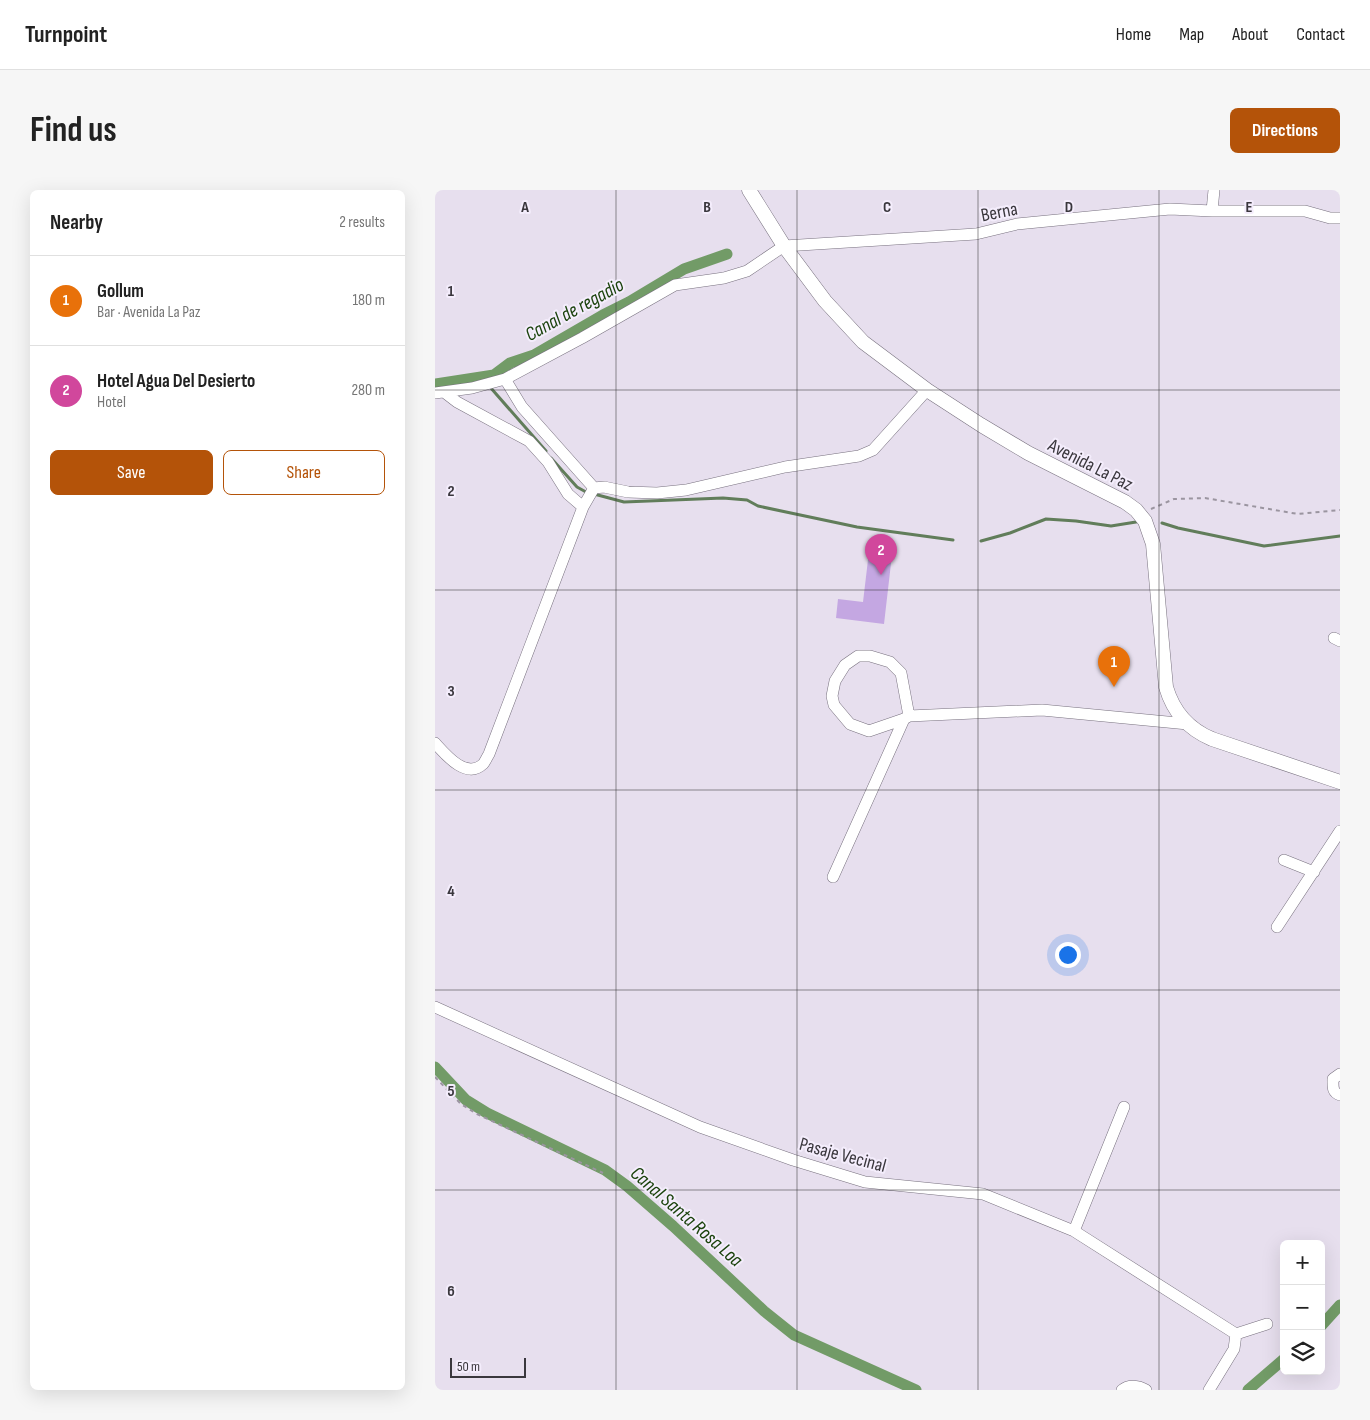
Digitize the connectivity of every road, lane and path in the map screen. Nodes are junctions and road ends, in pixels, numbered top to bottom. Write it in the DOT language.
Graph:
graph roads {
  1 [pos="749,190"];
  2 [pos="1214,190"];
  3 [pos="1213,211"];
  4 [pos="1340,218"];
  5 [pos="784,246"];
  6 [pos="505,379"];
  7 [pos="927,390"];
  8 [pos="439,392"];
  9 [pos="594,488"];
  10 [pos="583,507"];
  11 [pos="1340,510"];
  12 [pos="1139,514"];
  13 [pos="907,718"];
  14 [pos="1188,724"];
  15 [pos="435,743"];
  16 [pos="1340,782"];
  17 [pos="1340,831"];
  18 [pos="1284,860"];
  19 [pos="1314,872"];
  20 [pos="833,877"];
  21 [pos="1277,927"];
  22 [pos="435,1007"];
  23 [pos="1340,1074"];
  24 [pos="435,1077"];
  25 [pos="1340,1095"];
  26 [pos="1124,1107"];
  27 [pos="603,1173"];
  28 [pos="1074,1231"];
  29 [pos="1267,1324"];
  30 [pos="1236,1334"];
  31 [pos="1122,1390"];
  32 [pos="1146,1390"];
  33 [pos="1209,1390"];
  1 -- 5 [label="main road, Avenida La Paz"];
  2 -- 3 [label="street"];
  3 -- 4 [label="street, Berna"];
  3 -- 5 [label="street, Berna"];
  5 -- 6 [label="street"];
  5 -- 7 [label="main road, Avenida La Paz"];
  6 -- 8 [label="street"];
  6 -- 9 [label="street"];
  7 -- 9 [label="street"];
  7 -- 12 [label="main road, Avenida La Paz"];
  8 -- 10 [label="street"];
  9 -- 10 [label="street"];
  10 -- 15 [label="street"];
  11 -- 12 [label="path"];
  12 -- 14 [label="main road, Avenida La Paz"];
  13 -- 13 [label="street"];
  13 -- 14 [label="street"];
  13 -- 20 [label="street"];
  14 -- 16 [label="main road, Avenida La Paz"];
  17 -- 19 [label="street"];
  18 -- 19 [label="street"];
  19 -- 21 [label="street"];
  22 -- 28 [label="street, Pasaje Vecinal"];
  23 -- 25 [label="street"];
  24 -- 27 [label="path"];
  26 -- 28 [label="street"];
  28 -- 30 [label="street, Pasaje Vecinal"];
  29 -- 30 [label="street"];
  30 -- 33 [label="street"];
  31 -- 32 [label="street"];
}
